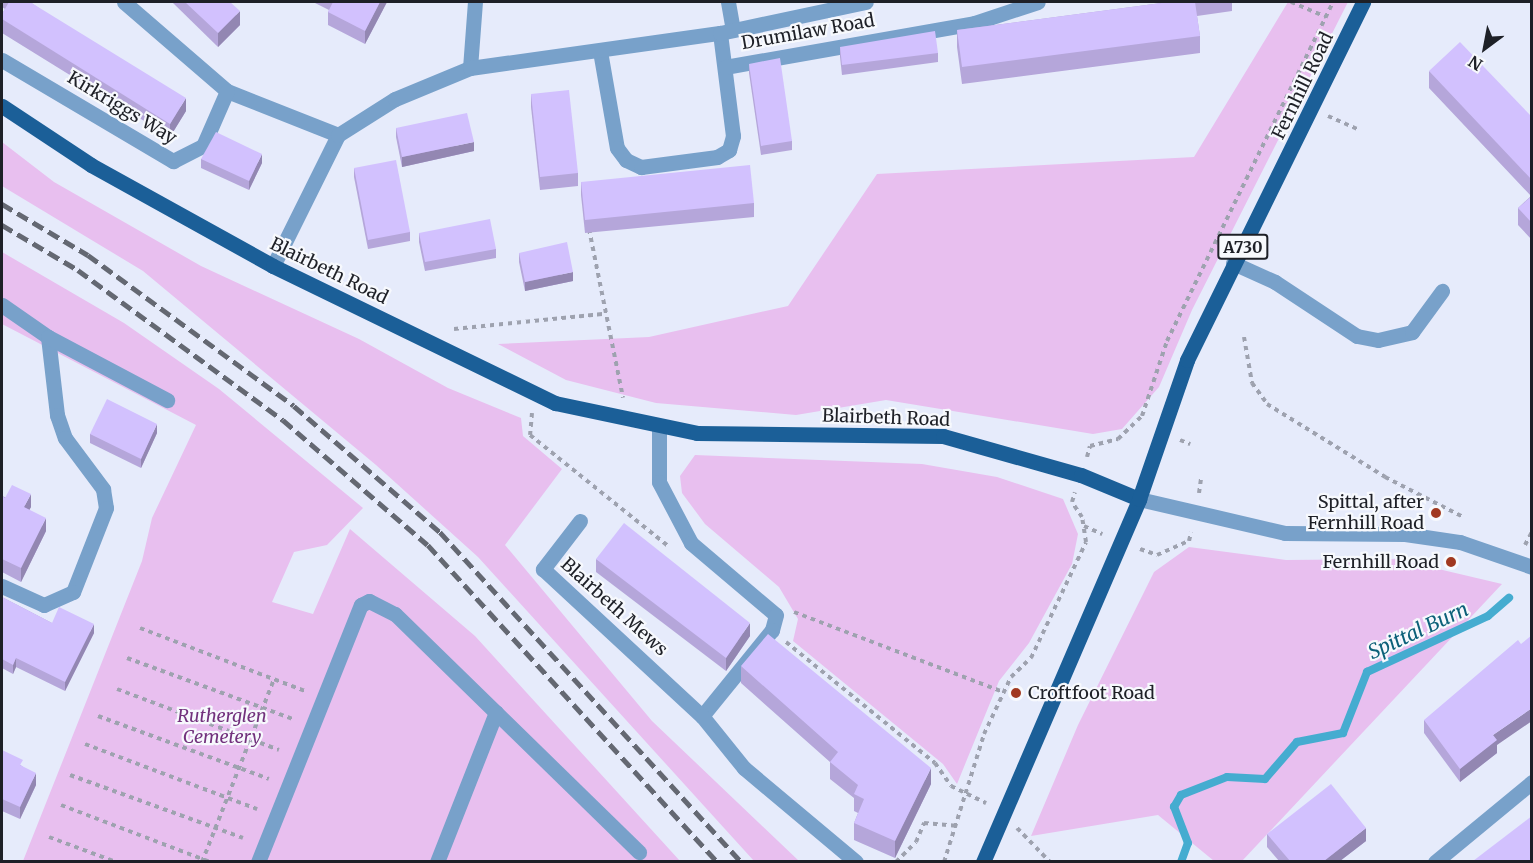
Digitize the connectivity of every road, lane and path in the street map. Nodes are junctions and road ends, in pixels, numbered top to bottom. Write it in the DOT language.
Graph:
graph roads {
  1 [pos="124,2"];
  2 [pos="475,2"];
  3 [pos="728,2"];
  4 [pos="866,2"];
  5 [pos="1038,2"];
  6 [pos="1291,2"];
  7 [pos="1333,2"];
  8 [pos="1363,2"];
  9 [pos="1326,17"];
  10 [pos="726,31"];
  11 [pos="600,51"];
  12 [pos="2,60"];
  13 [pos="725,67"];
  14 [pos="470,68"];
  15 [pos="227,91"];
  16 [pos="2,106"];
  17 [pos="338,135"];
  18 [pos="588,222"];
  19 [pos="1233,263"];
  20 [pos="273,266"];
  21 [pos="1442,291"];
  22 [pos="2,305"];
  23 [pos="602,314"];
  24 [pos="448,330"];
  25 [pos="48,337"];
  26 [pos="1244,337"];
  27 [pos="167,400"];
  28 [pos="626,421"];
  29 [pos="659,428"];
  30 [pos="1081,475"];
  31 [pos="1139,499"];
  32 [pos="1463,517"];
  33 [pos="580,521"];
  34 [pos="1532,567"];
  35 [pos="2,586"];
  36 [pos="774,623"];
  37 [pos="140,628"];
  38 [pos="127,658"];
  39 [pos="274,679"];
  40 [pos="117,689"];
  41 [pos="1004,692"];
  42 [pos="324,698"];
  43 [pos="263,708"];
  44 [pos="496,712"];
  45 [pos="98,716"];
  46 [pos="702,716"];
  47 [pos="293,719"];
  48 [pos="251,738"];
  49 [pos="85,744"];
  50 [pos="279,750"];
  51 [pos="239,768"];
  52 [pos="70,776"];
  53 [pos="1532,782"];
  54 [pos="288,786"];
  55 [pos="227,798"];
  56 [pos="61,805"];
  57 [pos="256,809"];
  58 [pos="1001,812"];
  59 [pos="956,826"];
  60 [pos="215,828"];
  61 [pos="49,837"];
  62 [pos="243,838"];
  63 [pos="641,858"];
  64 [pos="203,860"];
  65 [pos="116,861"];
  66 [pos="210,861"];
  67 [pos="258,861"];
  68 [pos="437,861"];
  69 [pos="856,861"];
  70 [pos="896,861"];
  71 [pos="944,861"];
  72 [pos="983,861"];
  73 [pos="1050,861"];
  74 [pos="1436,861"];
  1 -- 15 [label="street"];
  2 -- 14 [label="street"];
  3 -- 10 [label="street"];
  4 -- 10 [label="street, Drumilaw Road"];
  5 -- 13 [label="street, Drumilaw Road"];
  6 -- 9 [label="path"];
  7 -- 9 [label="path"];
  8 -- 19 [label="main road, Fernhill Road / A730"];
  9 -- 30 [label="path"];
  10 -- 11 [label="street, Drumilaw Road"];
  10 -- 13 [label="street, Drumilaw Road"];
  11 -- 13 [label="street, Drumilaw Road"];
  11 -- 14 [label="street, Drumilaw Road"];
  12 -- 15 [label="street, Kirkriggs Way"];
  14 -- 17 [label="street, Drumilaw Road"];
  15 -- 17 [label="street"];
  16 -- 20 [label="main road, Blairbeth Road"];
  17 -- 20 [label="street"];
  18 -- 23 [label="path"];
  19 -- 21 [label="street"];
  19 -- 31 [label="main road, Fernhill Road / A730"];
  20 -- 28 [label="main road, Blairbeth Road"];
  22 -- 25 [label="street"];
  23 -- 24 [label="path"];
  23 -- 28 [label="path"];
  25 -- 27 [label="street"];
  25 -- 35 [label="street"];
  26 -- 32 [label="path"];
  28 -- 29 [label="main road, Blairbeth Road"];
  29 -- 30 [label="main road, Blairbeth Road"];
  29 -- 36 [label="street"];
  30 -- 31 [label="main road, Blairbeth Road"];
  30 -- 41 [label="path"];
  31 -- 34 [label="street"];
  31 -- 58 [label="main road, Fernhill Road / A730"];
  33 -- 46 [label="street, Blairbeth Mews"];
  36 -- 41 [label="path"];
  36 -- 46 [label="street"];
  37 -- 39 [label="path"];
  38 -- 43 [label="path"];
  39 -- 42 [label="path"];
  39 -- 43 [label="path"];
  40 -- 48 [label="path"];
  41 -- 59 [label="path"];
  42 -- 44 [label="street"];
  42 -- 54 [label="street"];
  43 -- 47 [label="path"];
  43 -- 48 [label="path"];
  44 -- 63 [label="street"];
  44 -- 68 [label="street"];
  45 -- 51 [label="path"];
  46 -- 69 [label="street, Blairbeth Mews"];
  48 -- 50 [label="path"];
  48 -- 51 [label="path"];
  49 -- 55 [label="path"];
  51 -- 54 [label="path"];
  51 -- 55 [label="path"];
  52 -- 60 [label="path"];
  53 -- 74 [label="street"];
  54 -- 67 [label="street"];
  55 -- 57 [label="path"];
  55 -- 60 [label="path"];
  56 -- 64 [label="path"];
  58 -- 72 [label="main road, A730"];
  58 -- 73 [label="path"];
  59 -- 70 [label="path"];
  59 -- 71 [label="path"];
  60 -- 62 [label="path"];
  60 -- 64 [label="path"];
  61 -- 65 [label="path"];
  64 -- 66 [label="path"];
}
